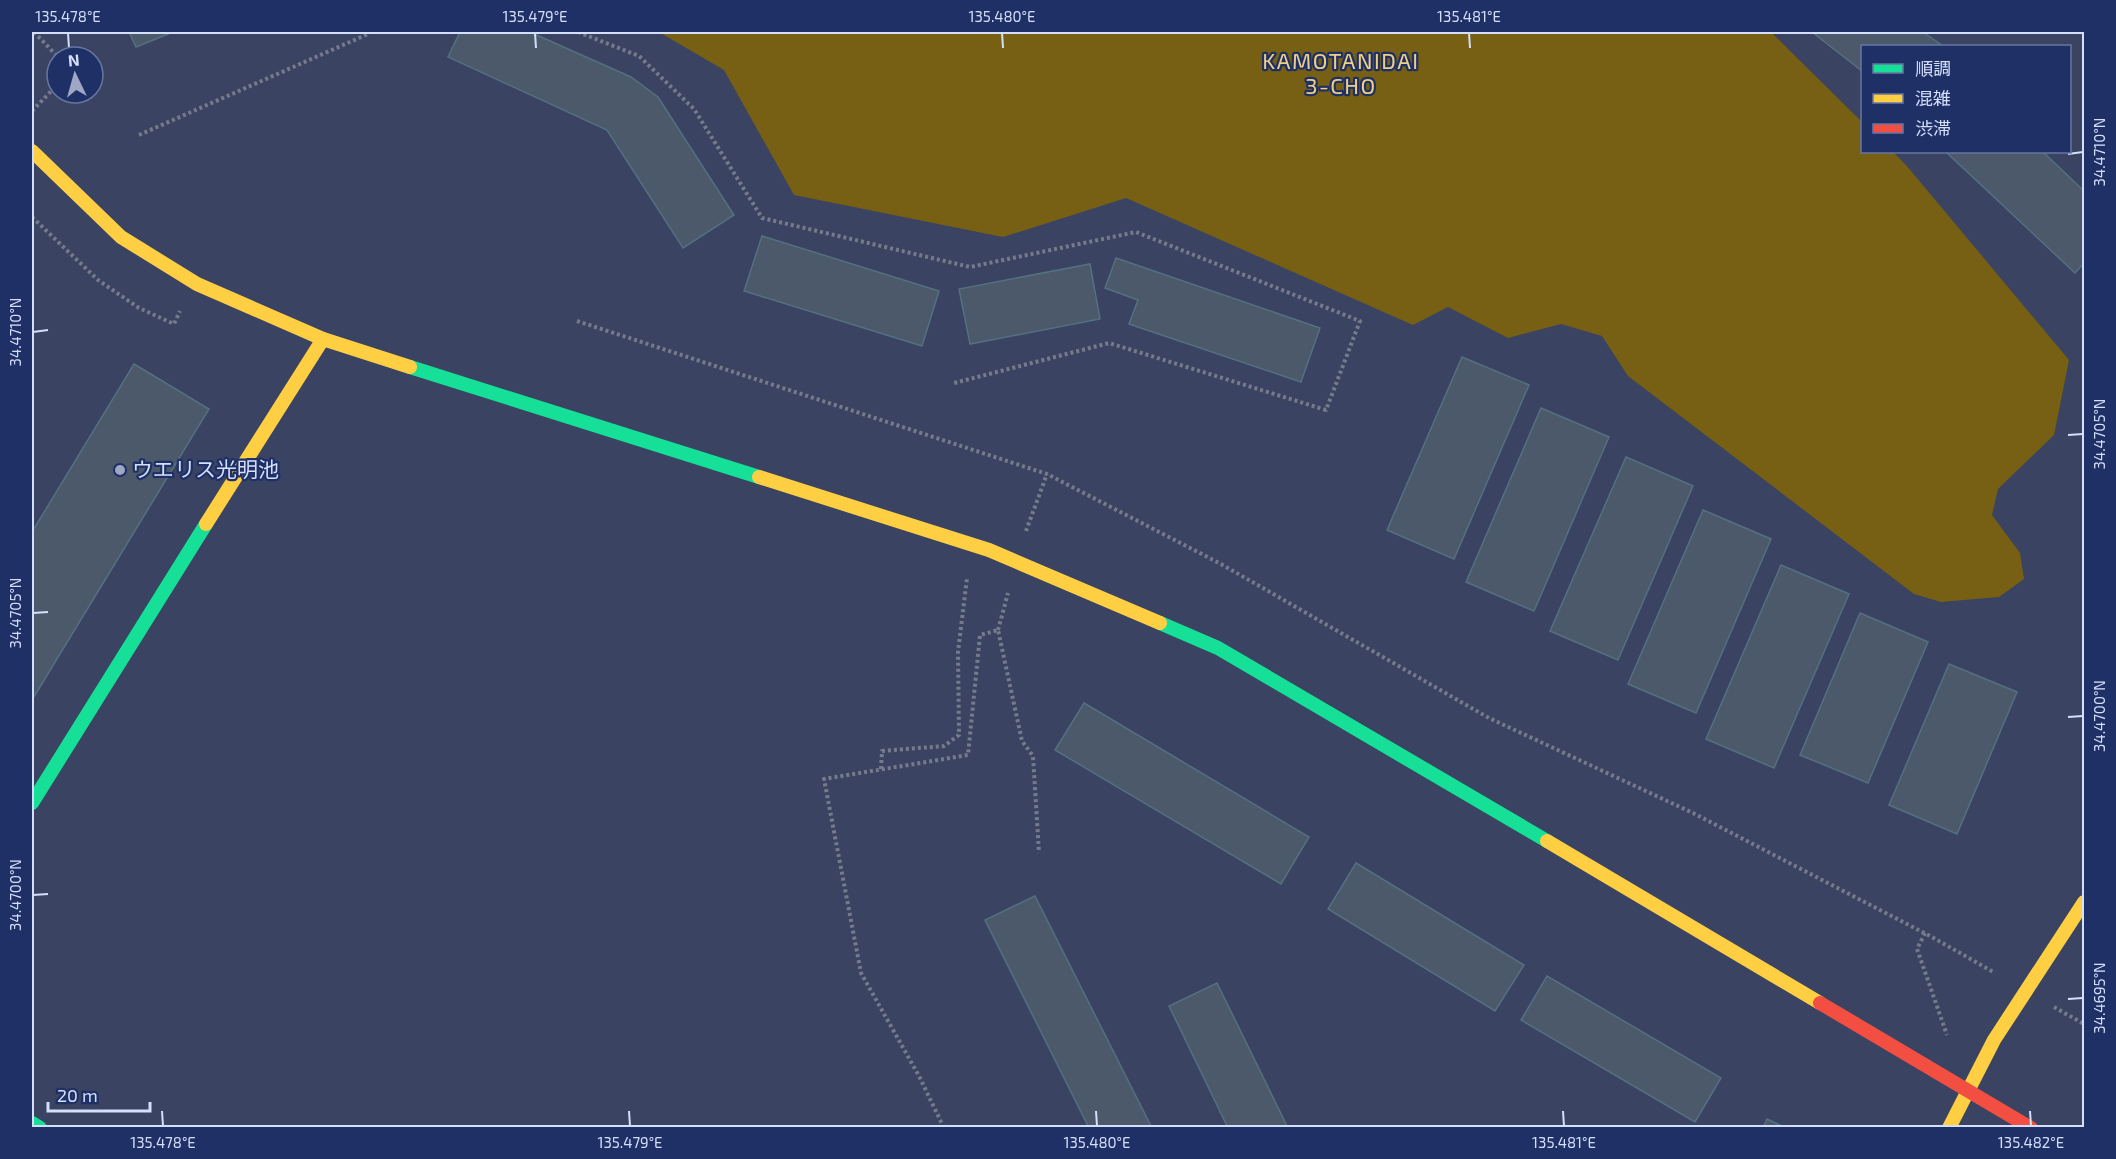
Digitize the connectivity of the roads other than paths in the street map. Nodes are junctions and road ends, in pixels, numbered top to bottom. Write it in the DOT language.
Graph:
graph roads {
  1 [pos="32,151"];
  2 [pos="323,339"];
  3 [pos="32,803"];
  4 [pos="2085,902"];
  5 [pos="1965,1089"];
  6 [pos="32,1123"];
  7 [pos="40,1128"];
  8 [pos="1949,1128"];
  9 [pos="2031,1128"];
  1 -- 2 [label="street"];
  2 -- 3 [label="street"];
  2 -- 5 [label="street"];
  4 -- 5 [label="street"];
  5 -- 8 [label="street"];
  5 -- 9 [label="street"];
  6 -- 7 [label="street"];
}
